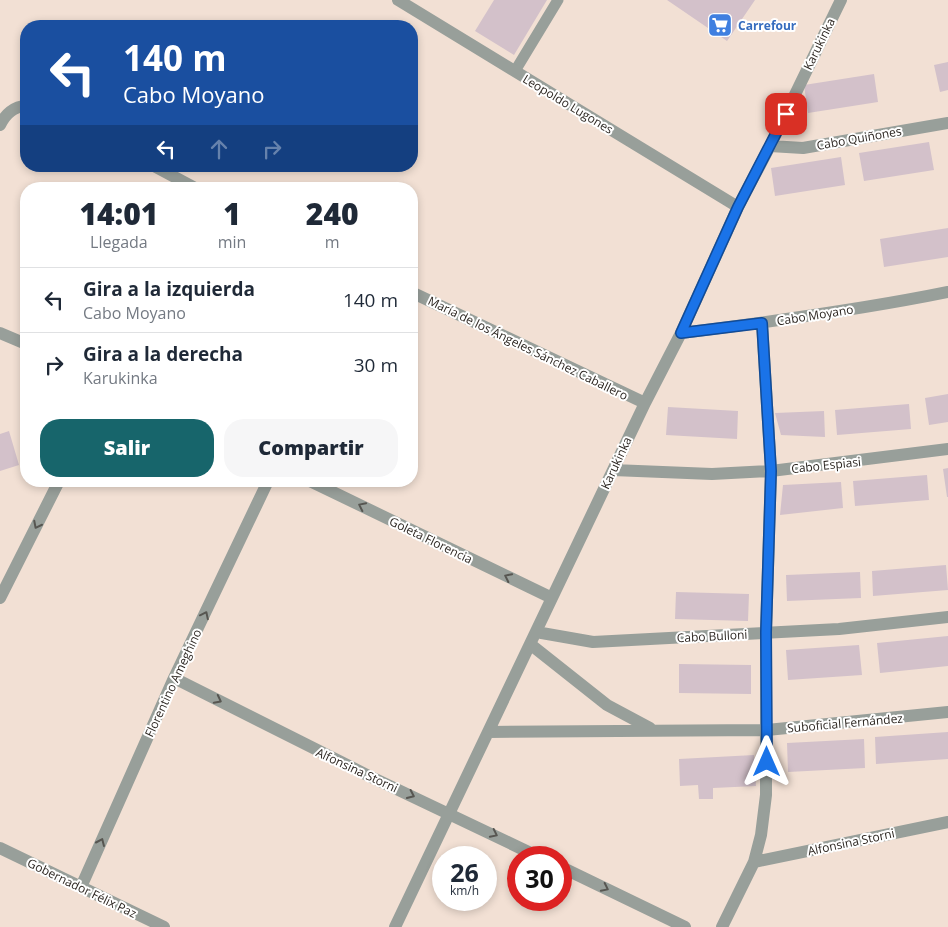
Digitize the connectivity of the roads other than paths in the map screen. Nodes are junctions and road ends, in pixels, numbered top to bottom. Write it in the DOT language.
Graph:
graph roads {
  1 [pos="398,0"];
  2 [pos="558,0"];
  3 [pos="841,0"];
  4 [pos="515,71"];
  5 [pos="20,108"];
  6 [pos="948,123"];
  7 [pos="0,125"];
  8 [pos="770,146"];
  9 [pos="165,172"];
  10 [pos="184,182"];
  11 [pos="738,207"];
  12 [pos="948,292"];
  13 [pos="418,295"];
  14 [pos="762,323"];
  15 [pos="0,332"];
  16 [pos="681,333"];
  17 [pos="20,341"];
  18 [pos="645,403"];
  19 [pos="948,449"];
  20 [pos="613,470"];
  21 [pos="771,471"];
  22 [pos="56,487"];
  23 [pos="265,487"];
  24 [pos="322,487"];
  25 [pos="0,598"];
  26 [pos="552,598"];
  27 [pos="948,616"];
  28 [pos="536,632"];
  29 [pos="766,632"];
  30 [pos="530,644"];
  31 [pos="174,678"];
  32 [pos="948,712"];
  33 [pos="652,730"];
  34 [pos="767,730"];
  35 [pos="488,732"];
  36 [pos="450,813"];
  37 [pos="948,822"];
  38 [pos="517,846"];
  39 [pos="0,848"];
  40 [pos="754,862"];
  41 [pos="572,872"];
  42 [pos="81,887"];
  43 [pos="164,927"];
  44 [pos="395,927"];
  45 [pos="685,927"];
  46 [pos="722,927"];
  1 -- 4 [label="street, Leopoldo Lugones"];
  2 -- 4 [label="lane"];
  3 -- 8 [label="street, Karukinka"];
  4 -- 11 [label="street, Leopoldo Lugones"];
  5 -- 7 [label="street"];
  6 -- 8 [label="street, Cabo Quiñones"];
  8 -- 11 [label="street, Karukinka"];
  9 -- 10 [label="street"];
  11 -- 16 [label="street, Karukinka"];
  12 -- 14 [label="street, Cabo Moyano"];
  13 -- 18 [label="street, María de los Ángeles Sánchez Caballero"];
  14 -- 16 [label="street, Cabo Moyano"];
  14 -- 21 [label="street"];
  15 -- 17 [label="street"];
  16 -- 18 [label="street, Karukinka"];
  18 -- 20 [label="street, Karukinka"];
  19 -- 21 [label="street, Cabo Espiasi"];
  20 -- 21 [label="street, Cabo Espiasi"];
  20 -- 26 [label="street, Karukinka"];
  21 -- 29 [label="street"];
  22 -- 25 [label="street, one-way"];
  31 -- 23 [label="street, Florentino Ameghino, one-way"];
  26 -- 24 [label="street, Goleta Florencia, one-way"];
  26 -- 28 [label="street, Karukinka"];
  27 -- 29 [label="street, Cabo Bulloni"];
  28 -- 29 [label="street, Cabo Bulloni"];
  28 -- 30 [label="street, Karukinka"];
  29 -- 34 [label="street"];
  30 -- 33 [label="street, Suboficial Fernández"];
  30 -- 35 [label="street, Karukinka"];
  31 -- 36 [label="street, Alfonsina Storni, one-way"];
  42 -- 31 [label="street, Florentino Ameghino, one-way"];
  32 -- 34 [label="street, Suboficial Fernández"];
  33 -- 34 [label="street, Suboficial Fernández"];
  33 -- 35 [label="street, Suboficial Fernández"];
  34 -- 40 [label="street"];
  35 -- 36 [label="street, Karukinka"];
  36 -- 38 [label="street, Alfonsina Storni, one-way"];
  36 -- 44 [label="street, Karukinka"];
  37 -- 40 [label="street, Alfonsina Storni"];
  39 -- 42 [label="street, Gobernador Félix Paz"];
  40 -- 46 [label="street"];
  41 -- 45 [label="street, one-way"];
  42 -- 43 [label="street, Gobernador Félix Paz"];
}
